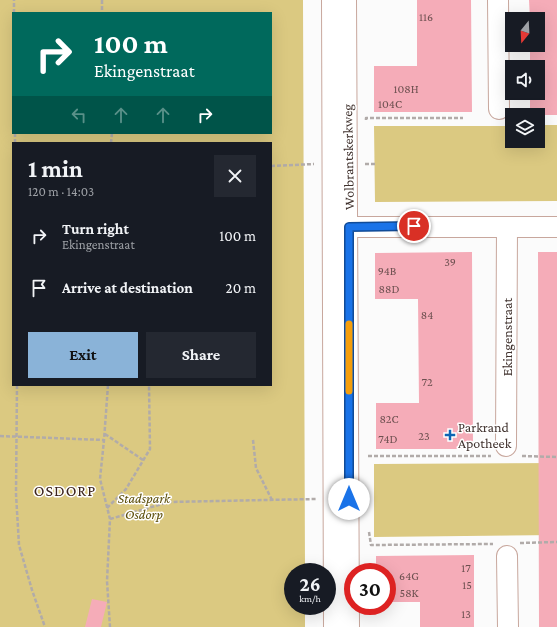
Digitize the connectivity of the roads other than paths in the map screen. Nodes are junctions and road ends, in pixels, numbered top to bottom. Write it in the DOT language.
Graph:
graph roads {
  1 [pos="332,0"];
  2 [pos="346,0"];
  3 [pos="498,0"];
  4 [pos="499,109"];
  5 [pos="341,227"];
  6 [pos="507,227"];
  7 [pos="557,227"];
  8 [pos="507,453"];
  9 [pos="507,548"];
  10 [pos="334,627"];
  11 [pos="349,627"];
  12 [pos="508,627"];
  1 -- 5 [label="street, Wolbrantskerkweg"];
  2 -- 5 [label="street, Wolbrantskerkweg"];
  3 -- 4 [label="street"];
  5 -- 6 [label="street"];
  5 -- 10 [label="street, Wolbrantskerkweg"];
  5 -- 11 [label="street, Wolbrantskerkweg"];
  6 -- 7 [label="street"];
  6 -- 8 [label="street, Ekingenstraat"];
  9 -- 12 [label="street"];
}
